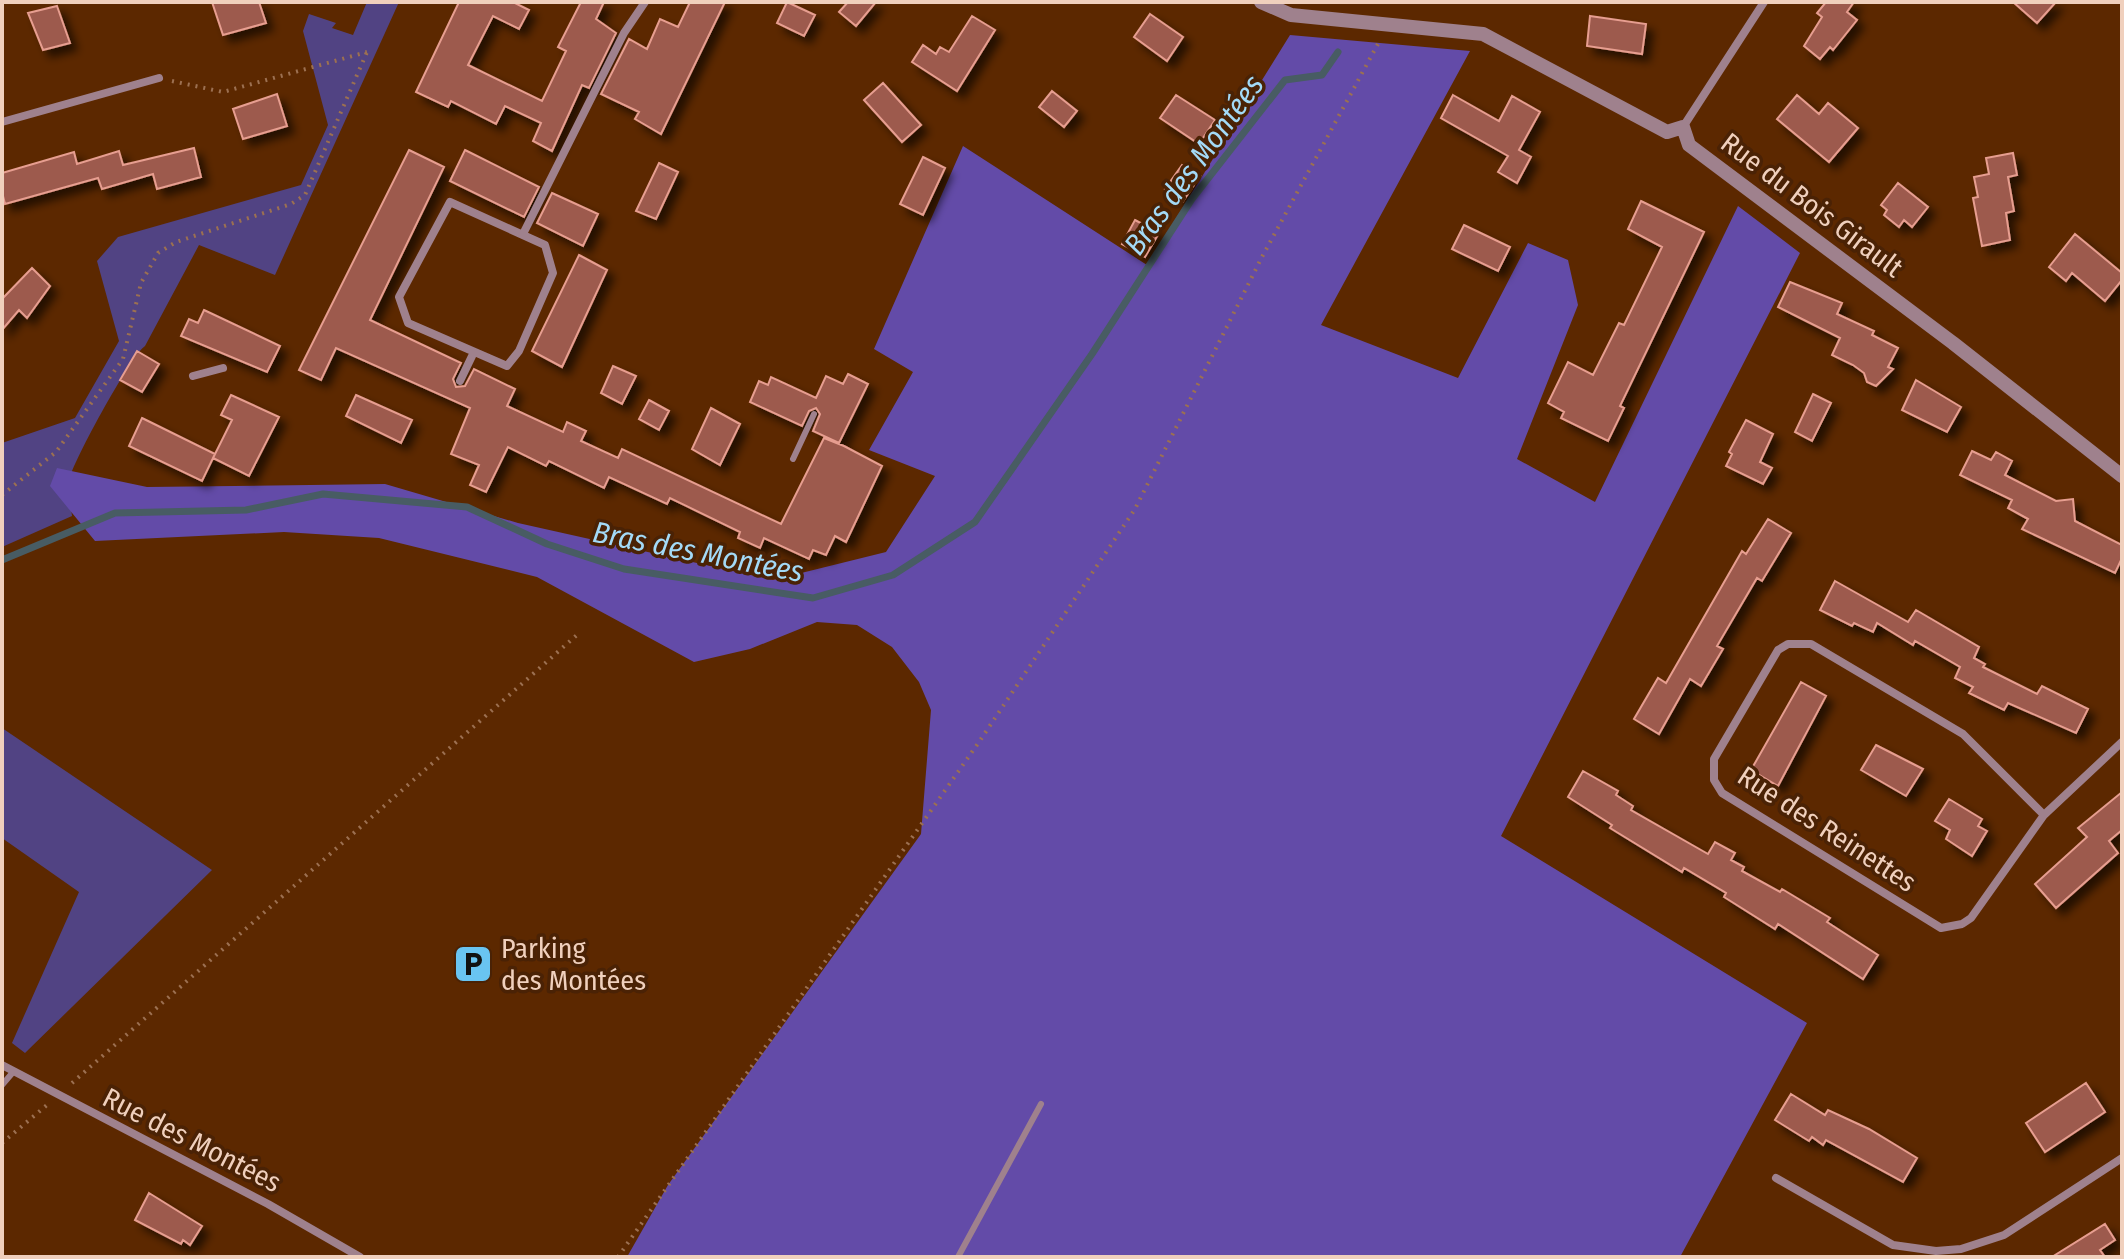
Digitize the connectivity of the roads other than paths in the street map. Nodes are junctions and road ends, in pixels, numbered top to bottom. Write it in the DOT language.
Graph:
graph roads {
  1 [pos="645,2"];
  2 [pos="1261,2"];
  3 [pos="1764,2"];
  4 [pos="159,78"];
  5 [pos="2,122"];
  6 [pos="1683,127"];
  7 [pos="523,234"];
  8 [pos="473,354"];
  9 [pos="223,368"];
  10 [pos="193,376"];
  11 [pos="460,381"];
  12 [pos="814,414"];
  13 [pos="793,459"];
  14 [pos="2122,476"];
  15 [pos="2122,742"];
  16 [pos="2044,815"];
  17 [pos="2,1065"];
  18 [pos="14,1071"];
  19 [pos="2,1085"];
  20 [pos="1041,1104"];
  21 [pos="2122,1158"];
  22 [pos="1776,1178"];
  23 [pos="360,1257"];
  24 [pos="958,1257"];
  1 -- 7 [label="street"];
  2 -- 6 [label="street, Rue du Bois Girault"];
  3 -- 6 [label="street"];
  4 -- 5 [label="street"];
  6 -- 14 [label="street, Rue du Bois Girault"];
  7 -- 8 [label="street"];
  7 -- 8 [label="street"];
  8 -- 11 [label="street"];
  9 -- 10 [label="street"];
  12 -- 13 [label="lane"];
  15 -- 16 [label="street, Rue des Reinettes"];
  16 -- 16 [label="street, Rue des Reinettes"];
  17 -- 18 [label="street, Rue des Montées"];
  18 -- 19 [label="lane"];
  18 -- 23 [label="street, Rue des Montées"];
  20 -- 24 [label="lane"];
  21 -- 22 [label="street"];
}
